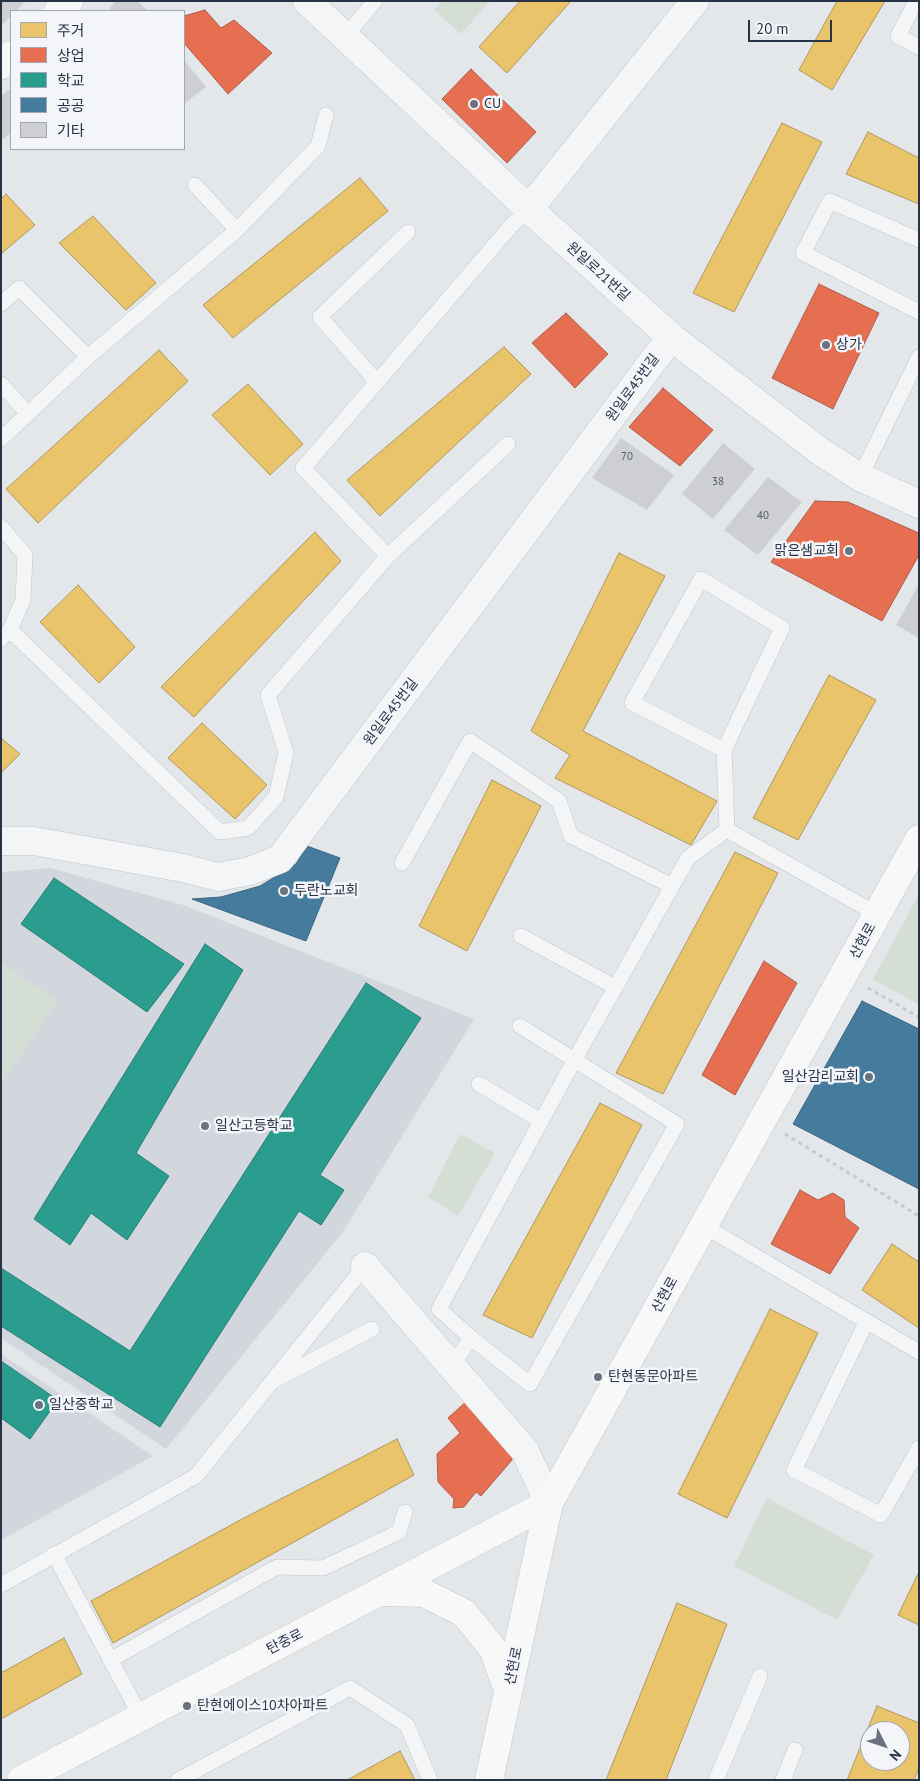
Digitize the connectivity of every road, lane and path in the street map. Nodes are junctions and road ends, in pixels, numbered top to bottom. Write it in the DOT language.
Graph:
graph roads {
  1 [pos="68,1"];
  2 [pos="307,1"];
  3 [pos="375,1"];
  4 [pos="695,1"];
  5 [pos="916,1"];
  6 [pos="59,10"];
  7 [pos="346,37"];
  8 [pos="919,47"];
  9 [pos="10,56"];
  10 [pos="1,65"];
  11 [pos="326,115"];
  12 [pos="195,185"];
  13 [pos="529,209"];
  14 [pos="237,230"];
  15 [pos="408,232"];
  16 [pos="919,240"];
  17 [pos="1,304"];
  18 [pos="919,312"];
  19 [pos="671,337"];
  20 [pos="88,357"];
  21 [pos="919,357"];
  22 [pos="377,382"];
  23 [pos="1,384"];
  24 [pos="28,414"];
  25 [pos="1,439"];
  26 [pos="508,444"];
  27 [pos="860,477"];
  28 [pos="919,504"];
  29 [pos="1,527"];
  30 [pos="388,556"];
  31 [pos="5,634"];
  32 [pos="724,750"];
  33 [pos="727,830"];
  34 [pos="919,839"];
  35 [pos="1,841"];
  36 [pos="402,863"];
  37 [pos="672,886"];
  38 [pos="877,914"];
  39 [pos="521,936"];
  40 [pos="615,987"];
  41 [pos="868,988"];
  42 [pos="919,1017"];
  43 [pos="520,1026"];
  44 [pos="575,1059"];
  45 [pos="479,1084"];
  46 [pos="541,1121"];
  47 [pos="777,1130"];
  48 [pos="919,1216"];
  49 [pos="704,1226"];
  50 [pos="365,1266"];
  51 [pos="867,1321"];
  52 [pos="372,1329"];
  53 [pos="471,1338"];
  54 [pos="919,1352"];
  55 [pos="451,1367"];
  56 [pos="270,1383"];
  57 [pos="919,1448"];
  58 [pos="549,1503"];
  59 [pos="405,1512"];
  60 [pos="54,1554"];
  61 [pos="1,1585"];
  62 [pos="382,1592"];
  63 [pos="110,1660"];
  64 [pos="760,1676"];
  65 [pos="508,1690"];
  66 [pos="141,1717"];
  67 [pos="795,1750"];
  68 [pos="21,1780"];
  69 [pos="178,1780"];
  70 [pos="430,1780"];
  71 [pos="490,1780"];
  72 [pos="716,1780"];
  73 [pos="783,1780"];
  1 -- 6 [label="main road"];
  2 -- 7 [label="street, 원일로21번길"];
  3 -- 7 [label="lane"];
  4 -- 13 [label="street"];
  5 -- 8 [label="lane"];
  7 -- 13 [label="street, 원일로21번길"];
  9 -- 10 [label="main road"];
  11 -- 14 [label="lane"];
  12 -- 14 [label="lane"];
  13 -- 19 [label="street, 원일로21번길"];
  13 -- 22 [label="lane"];
  14 -- 20 [label="lane"];
  15 -- 22 [label="lane"];
  16 -- 18 [label="lane"];
  17 -- 20 [label="lane"];
  19 -- 27 [label="street, 원일로21번길"];
  19 -- 35 [label="street, 원일로45번길"];
  20 -- 24 [label="lane"];
  21 -- 27 [label="lane"];
  22 -- 30 [label="lane"];
  23 -- 24 [label="lane"];
  24 -- 25 [label="lane"];
  26 -- 30 [label="lane"];
  27 -- 28 [label="street, 원일로21번길"];
  29 -- 31 [label="lane"];
  30 -- 31 [label="lane"];
  32 -- 32 [label="lane"];
  32 -- 33 [label="lane"];
  33 -- 37 [label="lane"];
  33 -- 38 [label="lane"];
  34 -- 38 [label="main road, 산현로"];
  36 -- 37 [label="lane"];
  37 -- 40 [label="lane"];
  38 -- 49 [label="main road, 산현로"];
  39 -- 40 [label="lane"];
  40 -- 44 [label="lane"];
  41 -- 42 [label="path"];
  43 -- 44 [label="lane"];
  44 -- 46 [label="lane"];
  44 -- 53 [label="lane"];
  45 -- 46 [label="lane"];
  46 -- 53 [label="lane"];
  47 -- 48 [label="path"];
  49 -- 51 [label="lane"];
  49 -- 58 [label="main road, 산현로"];
  50 -- 55 [label="street"];
  50 -- 56 [label="lane"];
  51 -- 54 [label="lane"];
  51 -- 57 [label="lane"];
  52 -- 56 [label="lane"];
  53 -- 55 [label="lane"];
  55 -- 58 [label="street"];
  56 -- 60 [label="lane"];
  58 -- 62 [label="main road, 탄중로"];
  58 -- 65 [label="main road, 산현로"];
  59 -- 63 [label="lane"];
  60 -- 61 [label="lane"];
  60 -- 63 [label="lane"];
  62 -- 65 [label="main road"];
  62 -- 66 [label="main road, 탄중로"];
  63 -- 66 [label="lane"];
  64 -- 72 [label="lane"];
  65 -- 71 [label="main road, 산현로"];
  66 -- 68 [label="main road, 탄중로"];
  67 -- 73 [label="lane"];
  69 -- 70 [label="lane"];
}
